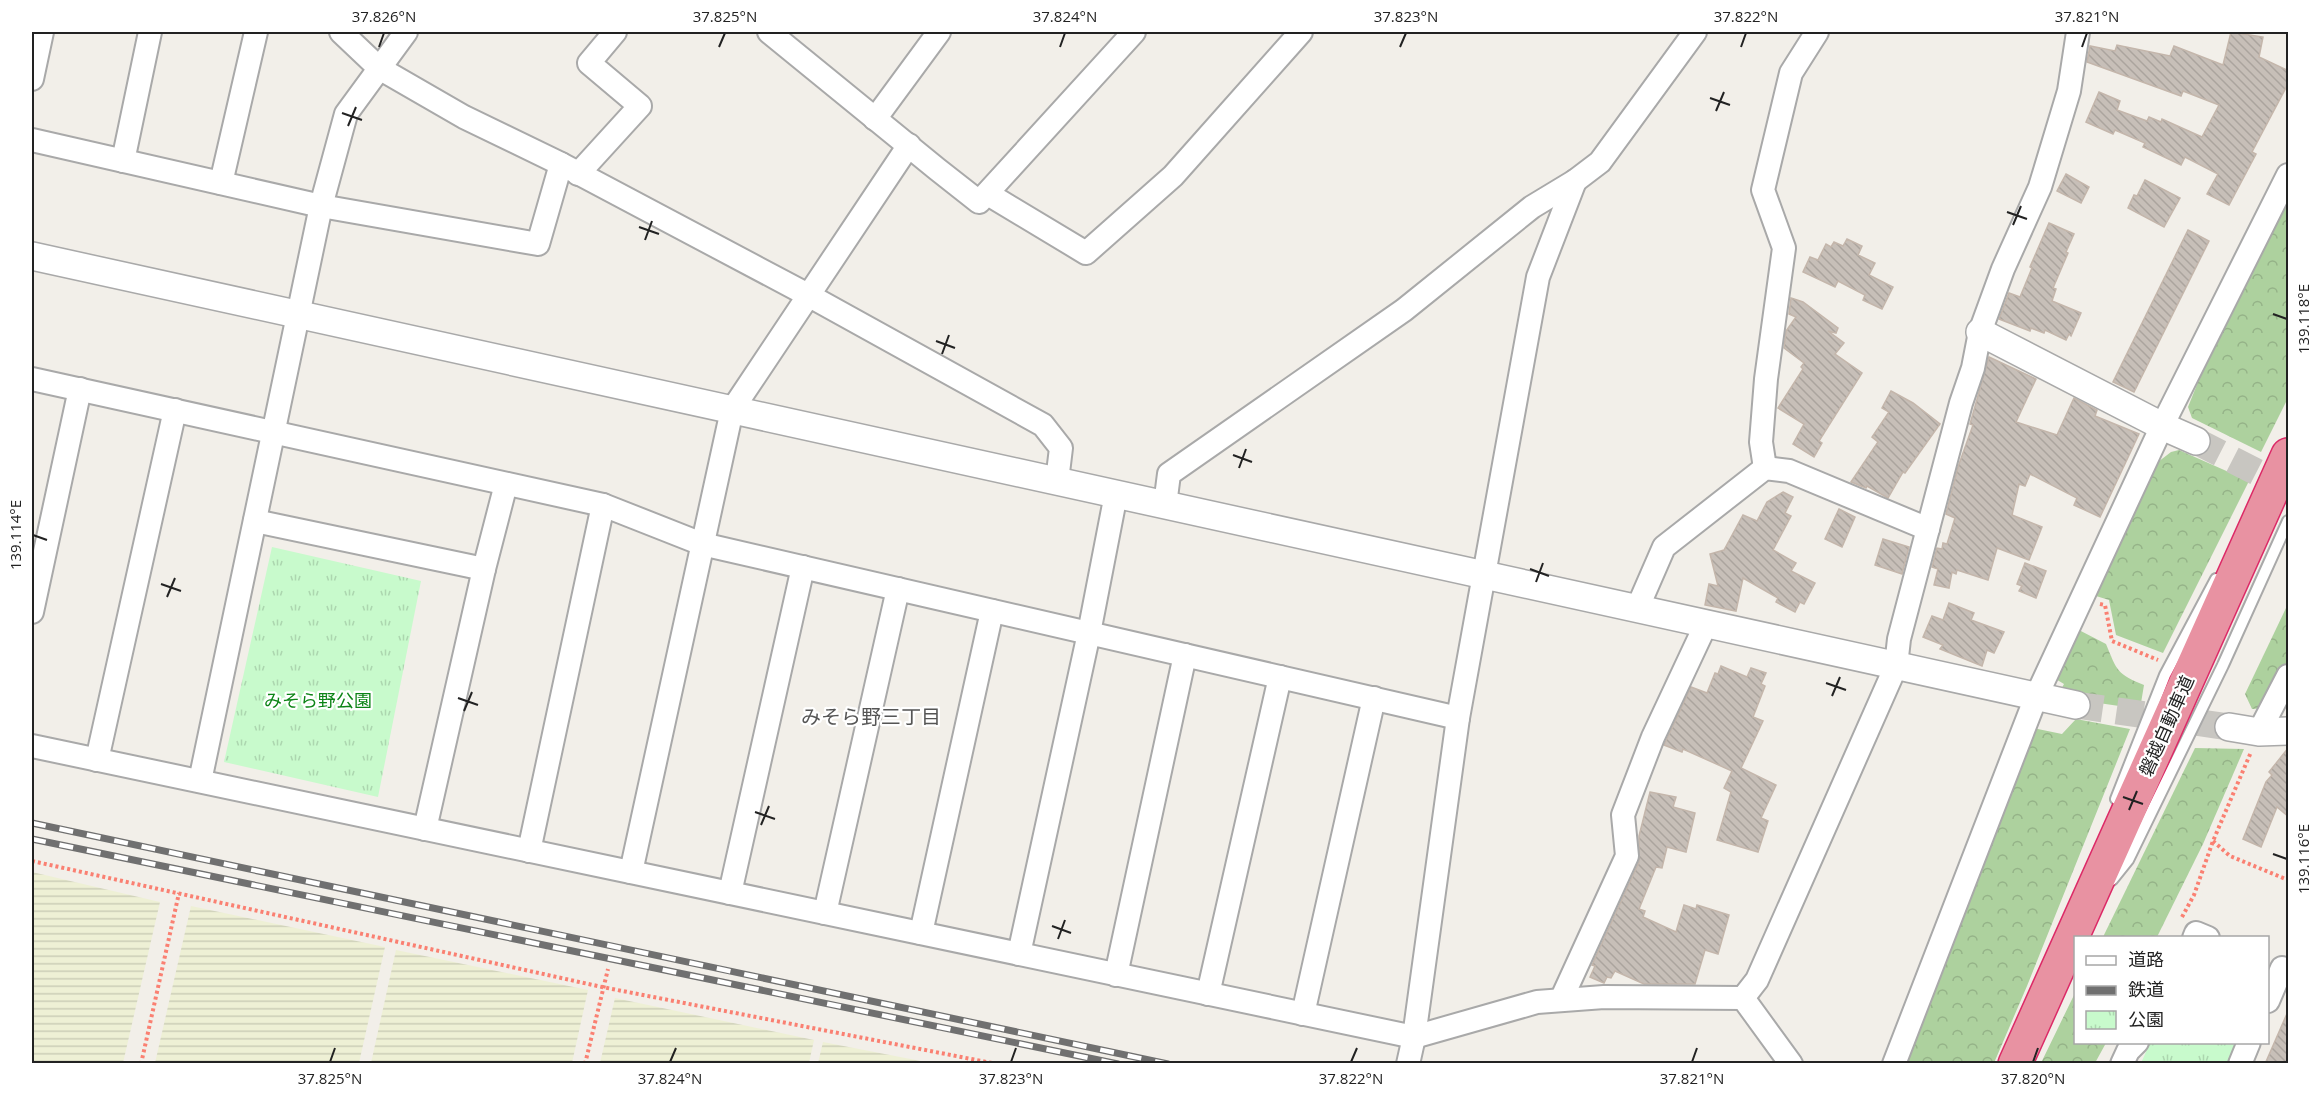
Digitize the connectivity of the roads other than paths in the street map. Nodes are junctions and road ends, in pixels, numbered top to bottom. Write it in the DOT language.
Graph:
graph roads {
  1 [pos="42,32"];
  2 [pos="150,32"];
  3 [pos="256,32"];
  4 [pos="341,32"];
  5 [pos="406,32"];
  6 [pos="615,32"];
  7 [pos="769,32"];
  8 [pos="939,32"];
  9 [pos="1134,32"];
  10 [pos="1301,32"];
  11 [pos="1693,32"];
  12 [pos="1817,32"];
  13 [pos="2078,32"];
  14 [pos="379,68"];
  15 [pos="32,80"];
  16 [pos="875,119"];
  17 [pos="32,140"];
  18 [pos="909,145"];
  19 [pos="123,161"];
  20 [pos="569,169"];
  21 [pos="2289,175"];
  22 [pos="1575,181"];
  23 [pos="221,183"];
  24 [pos="987,194"];
  25 [pos="321,206"];
  26 [pos="32,256"];
  27 [pos="808,295"];
  28 [pos="298,315"];
  29 [pos="1980,332"];
  30 [pos="32,379"];
  31 [pos="80,389"];
  32 [pos="175,410"];
  33 [pos="732,410"];
  34 [pos="2162,426"];
  35 [pos="274,432"];
  36 [pos="2196,441"];
  37 [pos="2289,455"];
  38 [pos="1765,468"];
  39 [pos="1057,481"];
  40 [pos="506,484"];
  41 [pos="1116,494"];
  42 [pos="603,505"];
  43 [pos="1165,505"];
  44 [pos="2279,509"];
  45 [pos="255,521"];
  46 [pos="1928,529"];
  47 [pos="702,544"];
  48 [pos="803,567"];
  49 [pos="484,569"];
  50 [pos="1483,575"];
  51 [pos="898,589"];
  52 [pos="1637,609"];
  53 [pos="992,610"];
  54 [pos="32,612"];
  55 [pos="1706,624"];
  56 [pos="1089,633"];
  57 [pos="1185,655"];
  58 [pos="1896,666"];
  59 [pos="2289,676"];
  60 [pos="1280,677"];
  61 [pos="2036,696"];
  62 [pos="1374,698"];
  63 [pos="2076,705"];
  64 [pos="1458,718"];
  65 [pos="2229,727"];
  66 [pos="2289,731"];
  67 [pos="2259,732"];
  68 [pos="32,746"];
  69 [pos="97,760"];
  70 [pos="200,782"];
  71 [pos="2113,807"];
  72 [pos="425,829"];
  73 [pos="529,851"];
  74 [pos="631,872"];
  75 [pos="730,893"];
  76 [pos="825,913"];
  77 [pos="2187,929"];
  78 [pos="921,933"];
  79 [pos="2203,936"];
  80 [pos="1019,954"];
  81 [pos="2279,966"];
  82 [pos="1116,975"];
  83 [pos="1208,994"];
  84 [pos="1743,998"];
  85 [pos="2269,998"];
  86 [pos="1562,1000"];
  87 [pos="1303,1014"];
  88 [pos="1414,1037"];
  89 [pos="2135,1044"];
  90 [pos="2248,1044"];
  91 [pos="1408,1064"];
  92 [pos="1791,1064"];
  93 [pos="1894,1064"];
  94 [pos="2015,1064"];
  95 [pos="2122,1064"];
  96 [pos="2240,1064"];
  1 -- 15 [label="street"];
  2 -- 19 [label="street"];
  3 -- 23 [label="street"];
  4 -- 14 [label="street"];
  5 -- 14 [label="street"];
  6 -- 20 [label="street"];
  7 -- 16 [label="street"];
  8 -- 16 [label="street"];
  9 -- 24 [label="street"];
  10 -- 24 [label="street"];
  11 -- 22 [label="street"];
  12 -- 38 [label="street"];
  13 -- 29 [label="street"];
  14 -- 20 [label="street"];
  14 -- 25 [label="street"];
  16 -- 18 [label="street"];
  17 -- 19 [label="street"];
  18 -- 24 [label="street"];
  18 -- 27 [label="street"];
  19 -- 23 [label="street"];
  20 -- 25 [label="street"];
  20 -- 27 [label="street"];
  21 -- 34 [label="street"];
  22 -- 43 [label="street"];
  22 -- 50 [label="street"];
  23 -- 25 [label="street"];
  25 -- 28 [label="street"];
  26 -- 28 [label="street"];
  27 -- 33 [label="street"];
  27 -- 39 [label="street"];
  28 -- 33 [label="street"];
  28 -- 35 [label="street"];
  29 -- 34 [label="street"];
  29 -- 46 [label="street"];
  30 -- 31 [label="street"];
  31 -- 32 [label="street"];
  31 -- 54 [label="street"];
  32 -- 35 [label="street"];
  32 -- 69 [label="street"];
  33 -- 39 [label="street"];
  33 -- 47 [label="street"];
  34 -- 36 [label="street"];
  34 -- 61 [label="street"];
  35 -- 40 [label="street"];
  35 -- 45 [label="street"];
  37 -- 44 [label="highway, 磐越自動車道"];
  38 -- 46 [label="street"];
  38 -- 52 [label="street"];
  39 -- 41 [label="street"];
  40 -- 42 [label="street"];
  40 -- 49 [label="street"];
  41 -- 43 [label="street"];
  41 -- 56 [label="street"];
  42 -- 47 [label="street"];
  42 -- 73 [label="street"];
  43 -- 50 [label="street"];
  44 -- 71 [label="lane"];
  44 -- 94 [label="highway, 磐越自動車道"];
  45 -- 49 [label="street"];
  45 -- 70 [label="street"];
  46 -- 58 [label="street"];
  47 -- 48 [label="street"];
  47 -- 74 [label="street"];
  48 -- 51 [label="street"];
  48 -- 75 [label="street"];
  49 -- 72 [label="street"];
  50 -- 52 [label="street"];
  50 -- 64 [label="street"];
  51 -- 53 [label="street"];
  51 -- 76 [label="street"];
  52 -- 55 [label="street"];
  53 -- 56 [label="street"];
  53 -- 78 [label="street"];
  55 -- 58 [label="street"];
  55 -- 86 [label="street"];
  56 -- 57 [label="street"];
  56 -- 80 [label="street"];
  57 -- 60 [label="street"];
  57 -- 82 [label="street"];
  58 -- 61 [label="street"];
  58 -- 84 [label="street"];
  59 -- 67 [label="street"];
  60 -- 62 [label="street"];
  60 -- 83 [label="street"];
  61 -- 63 [label="street"];
  61 -- 93 [label="street"];
  62 -- 64 [label="street"];
  62 -- 87 [label="street"];
  64 -- 88 [label="street"];
  65 -- 67 [label="street"];
  66 -- 67 [label="street"];
  68 -- 69 [label="street"];
  69 -- 70 [label="street"];
  70 -- 72 [label="street"];
  72 -- 73 [label="street"];
  73 -- 74 [label="street"];
  74 -- 75 [label="street"];
  75 -- 76 [label="street"];
  76 -- 78 [label="street"];
  77 -- 79 [label="street"];
  78 -- 80 [label="street"];
  80 -- 82 [label="street"];
  81 -- 85 [label="street"];
  82 -- 83 [label="street"];
  83 -- 87 [label="street"];
  84 -- 86 [label="street"];
  84 -- 92 [label="street"];
  86 -- 88 [label="street"];
  87 -- 88 [label="street"];
  88 -- 91 [label="street"];
  89 -- 95 [label="street"];
  90 -- 96 [label="street"];
}
